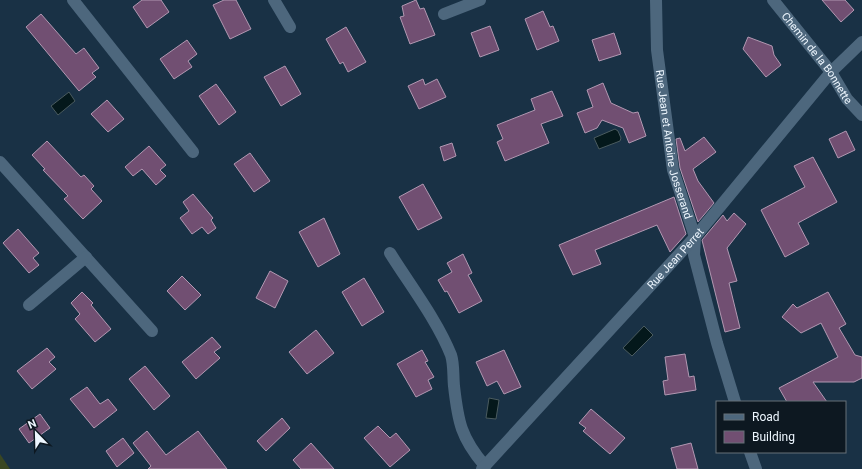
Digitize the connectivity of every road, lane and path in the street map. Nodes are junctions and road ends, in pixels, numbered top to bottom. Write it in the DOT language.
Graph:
graph roads {
  1 [pos="73,0"];
  2 [pos="274,0"];
  3 [pos="480,0"];
  4 [pos="656,0"];
  5 [pos="773,0"];
  6 [pos="444,14"];
  7 [pos="290,28"];
  8 [pos="862,42"];
  9 [pos="831,72"];
  10 [pos="862,115"];
  11 [pos="193,152"];
  12 [pos="0,162"];
  13 [pos="695,237"];
  14 [pos="390,253"];
  15 [pos="86,257"];
  16 [pos="29,305"];
  17 [pos="152,331"];
  18 [pos="735,401"];
  19 [pos="750,453"];
  20 [pos="484,468"];
  21 [pos="756,469"];
  1 -- 11 [label="street"];
  2 -- 7 [label="street"];
  3 -- 6 [label="street"];
  4 -- 13 [label="street, Rue Jean et Antoine Josserand"];
  5 -- 9 [label="street, Chemin de la Bonnette"];
  8 -- 9 [label="street, Rue Jean Perret"];
  9 -- 10 [label="street, Chemin de la Bonnette"];
  9 -- 13 [label="street, Rue Jean Perret"];
  12 -- 15 [label="street"];
  13 -- 18 [label="street, Rue Jean et Antoine Josserand"];
  13 -- 20 [label="street, Rue Jean Perret"];
  14 -- 20 [label="street"];
  15 -- 16 [label="street"];
  15 -- 17 [label="street"];
  19 -- 21 [label="street"];
}
